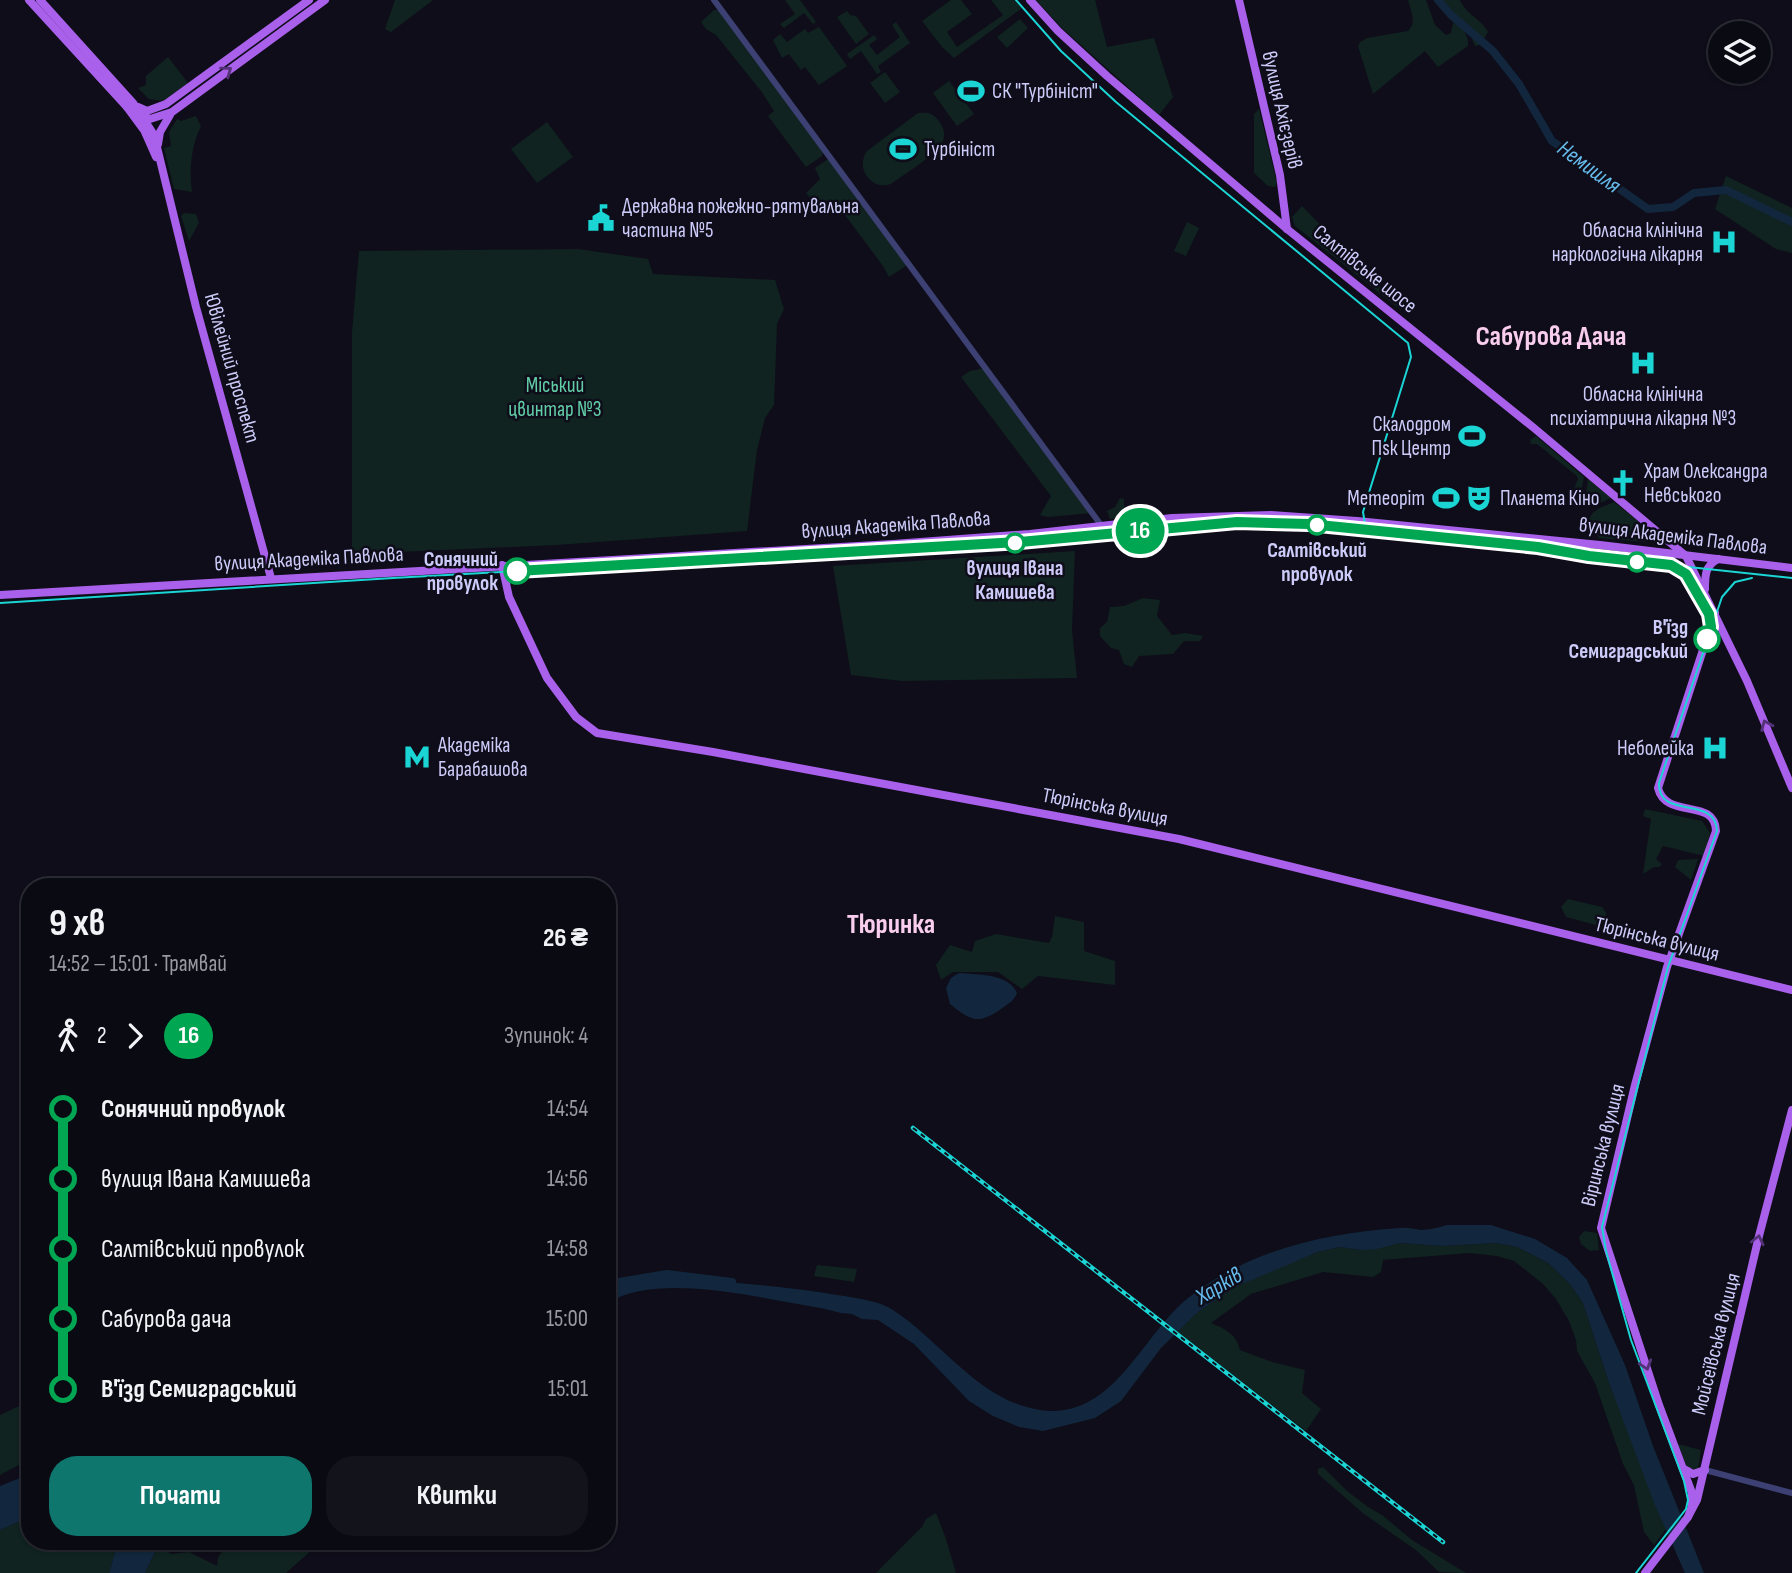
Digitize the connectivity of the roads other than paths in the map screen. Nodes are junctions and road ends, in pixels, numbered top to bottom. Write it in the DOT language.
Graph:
graph roads {
  1 [pos="29,0"];
  2 [pos="40,0"];
  3 [pos="309,0"];
  4 [pos="325,0"];
  5 [pos="714,0"];
  6 [pos="1030,0"];
  7 [pos="1239,0"];
  8 [pos="166,104"];
  9 [pos="130,105"];
  10 [pos="172,112"];
  11 [pos="144,117"];
  12 [pos="156,118"];
  13 [pos="151,128"];
  14 [pos="149,141"];
  15 [pos="158,147"];
  16 [pos="160,166"];
  17 [pos="1287,229"];
  18 [pos="1101,525"];
  19 [pos="1660,534"];
  20 [pos="1654,551"];
  21 [pos="1686,556"];
  22 [pos="1719,559"];
  23 [pos="502,565"];
  24 [pos="1792,568"];
  25 [pos="271,578"];
  26 [pos="1705,592"];
  27 [pos="0,595"];
  28 [pos="1715,613"];
  29 [pos="1792,788"];
  30 [pos="1670,960"];
  31 [pos="1792,990"];
  32 [pos="1792,1110"];
  33 [pos="1684,1469"];
  34 [pos="1705,1470"];
  35 [pos="1792,1493"];
  36 [pos="1688,1517"];
  37 [pos="1645,1573"];
  1 -- 9 [label="main road, Ювілейний проспект"];
  2 -- 9 [label="main road, Ювілейний проспект"];
  3 -- 8 [label="main road"];
  10 -- 4 [label="main road, one-way"];
  5 -- 18 [label="street"];
  6 -- 17 [label="main road, Салтівське шосе"];
  7 -- 17 [label="main road, вулиця Ахієзерів"];
  8 -- 9 [label="main road"];
  8 -- 12 [label="main road"];
  9 -- 11 [label="main road, Ювілейний проспект"];
  9 -- 14 [label="main road, Ювілейний проспект"];
  10 -- 12 [label="main road"];
  10 -- 15 [label="main road"];
  11 -- 12 [label="main road"];
  11 -- 13 [label="main road, Ювілейний проспект"];
  12 -- 13 [label="main road"];
  13 -- 14 [label="main road"];
  13 -- 15 [label="main road, Ювілейний проспект"];
  14 -- 16 [label="main road, Ювілейний проспект"];
  15 -- 16 [label="main road, Ювілейний проспект"];
  16 -- 25 [label="main road, Ювілейний проспект"];
  17 -- 19 [label="main road, Салтівське шосе"];
  18 -- 20 [label="main road, вулиця Академіка Павлова"];
  18 -- 23 [label="main road, вулиця Академіка Павлова"];
  19 -- 20 [label="main road"];
  19 -- 21 [label="main road, Салтівське шосе"];
  20 -- 21 [label="main road, вулиця Академіка Павлова"];
  21 -- 22 [label="main road, вулиця Академіка Павлова"];
  21 -- 26 [label="main road"];
  22 -- 24 [label="main road, вулиця Академіка Павлова"];
  22 -- 26 [label="main road"];
  23 -- 25 [label="main road, вулиця Академіка Павлова"];
  23 -- 30 [label="main road, Тюрінська вулиця"];
  25 -- 27 [label="main road, вулиця Академіка Павлова"];
  26 -- 28 [label="main road"];
  29 -- 28 [label="main road, one-way"];
  28 -- 30 [label="main road, Віринська вулиця"];
  30 -- 31 [label="main road, Тюрінська вулиця"];
  30 -- 33 [label="main road, Віринська вулиця, one-way"];
  34 -- 32 [label="main road, Мойсеївська вулиця, one-way"];
  33 -- 34 [label="main road"];
  33 -- 36 [label="main road, Віринська вулиця"];
  34 -- 35 [label="street"];
  34 -- 36 [label="main road, Мойсеївська вулиця"];
  36 -- 37 [label="main road, Мойсеївська вулиця"];
}
